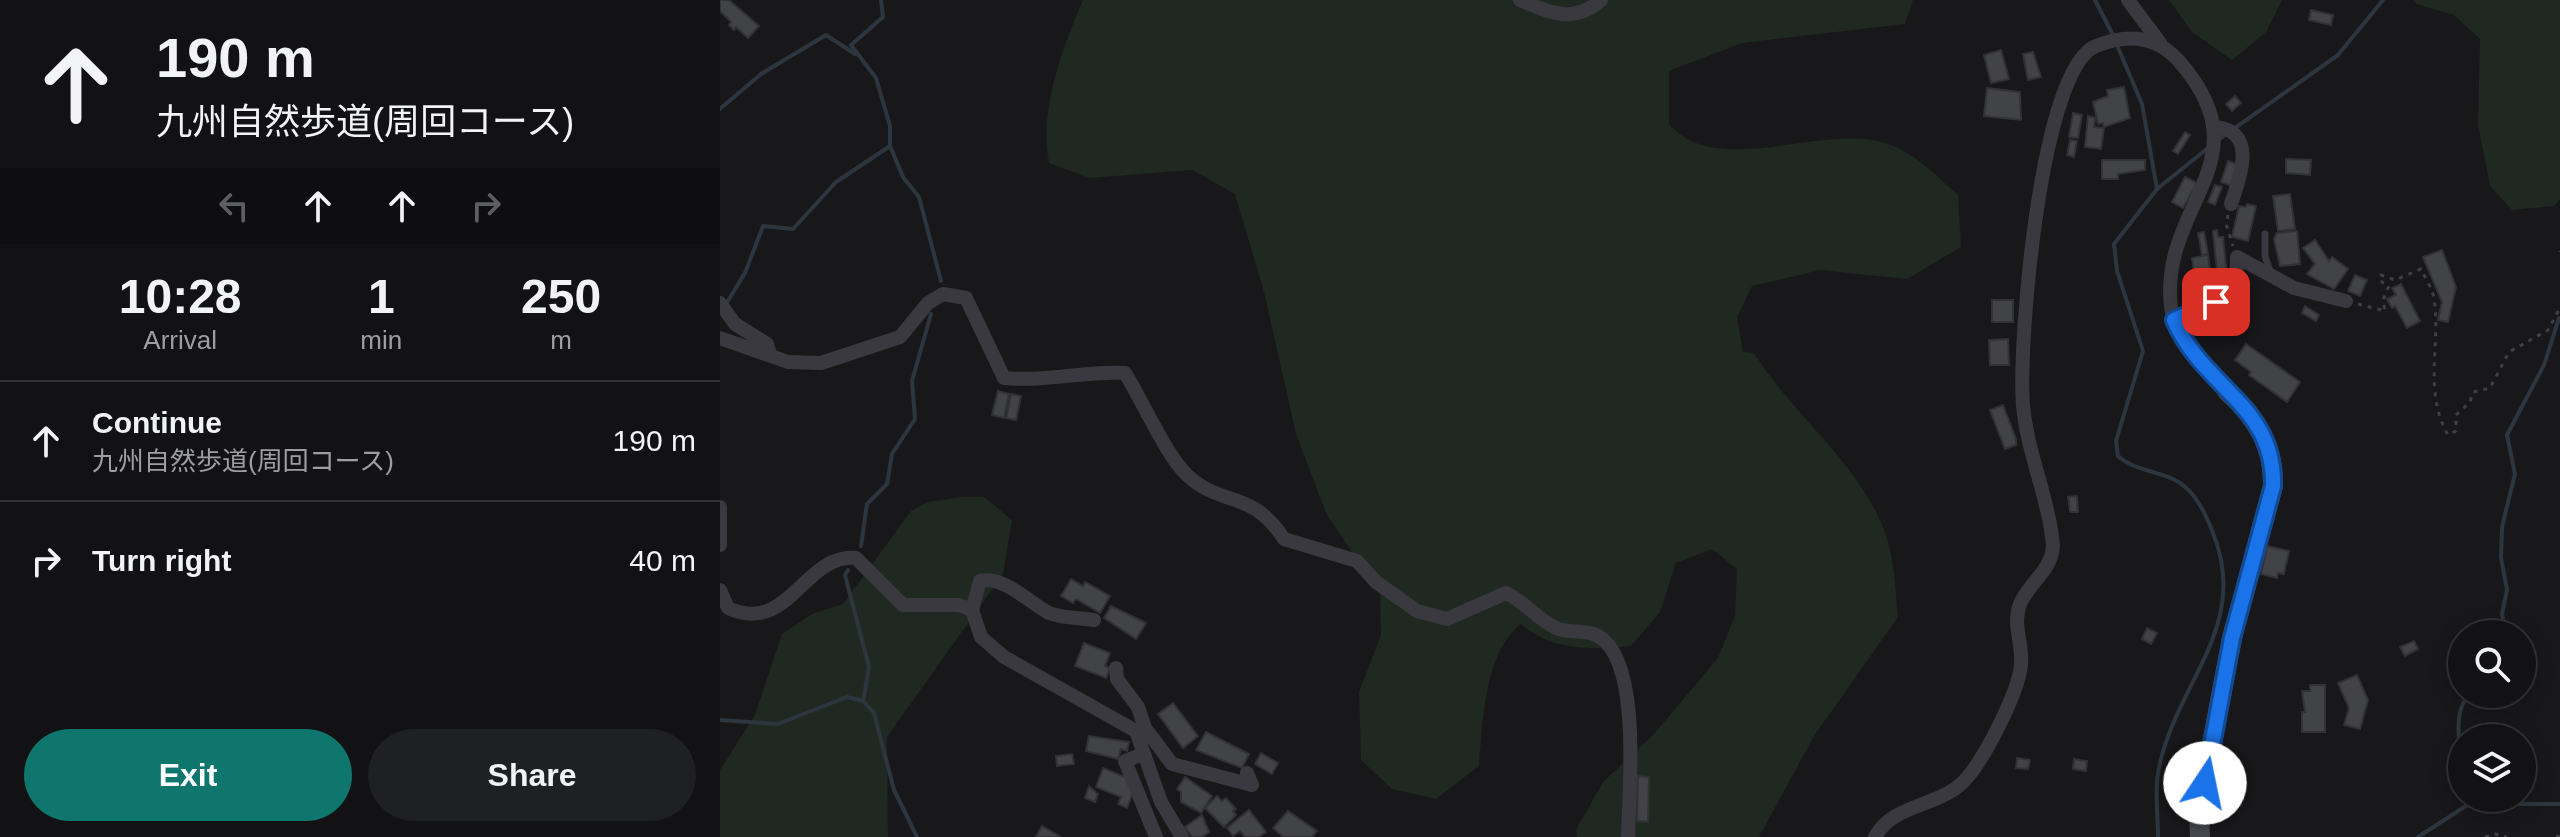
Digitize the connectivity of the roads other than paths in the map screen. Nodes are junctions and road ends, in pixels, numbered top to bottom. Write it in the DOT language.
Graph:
graph roads {
  1 [pos="1520,0"];
  2 [pos="1601,0"];
  3 [pos="2128,0"];
  4 [pos="2160,43"];
  5 [pos="2222,131"];
  6 [pos="2231,204"];
  7 [pos="2265,234"];
  8 [pos="2272,276"];
  9 [pos="2346,301"];
  10 [pos="723,308"];
  11 [pos="2174,320"];
  12 [pos="720,338"];
  13 [pos="770,354"];
  14 [pos="2227,391"];
  15 [pos="720,507"];
  16 [pos="720,545"];
  17 [pos="720,590"];
  18 [pos="972,610"];
  19 [pos="1094,620"];
  20 [pos="1116,668"];
  21 [pos="1140,729"];
  22 [pos="1143,754"];
  23 [pos="1247,773"];
  24 [pos="1628,836"];
  25 [pos="1156,837"];
  26 [pos="1182,837"];
  27 [pos="1875,837"];
  28 [pos="2200,837"];
  1 -- 2 [label="street"];
  3 -- 4 [label="street"];
  4 -- 5 [label="street"];
  4 -- 27 [label="street"];
  5 -- 6 [label="street"];
  5 -- 11 [label="street"];
  7 -- 8 [label="lane"];
  8 -- 9 [label="street"];
  8 -- 11 [label="street"];
  10 -- 13 [label="street"];
  11 -- 14 [label="street"];
  12 -- 13 [label="street"];
  13 -- 24 [label="street"];
  14 -- 28 [label="street"];
  15 -- 16 [label="street"];
  17 -- 18 [label="street"];
  18 -- 19 [label="street"];
  18 -- 21 [label="street"];
  20 -- 21 [label="street"];
  21 -- 22 [label="street"];
  21 -- 23 [label="street"];
  22 -- 25 [label="street"];
  22 -- 26 [label="street"];
}
